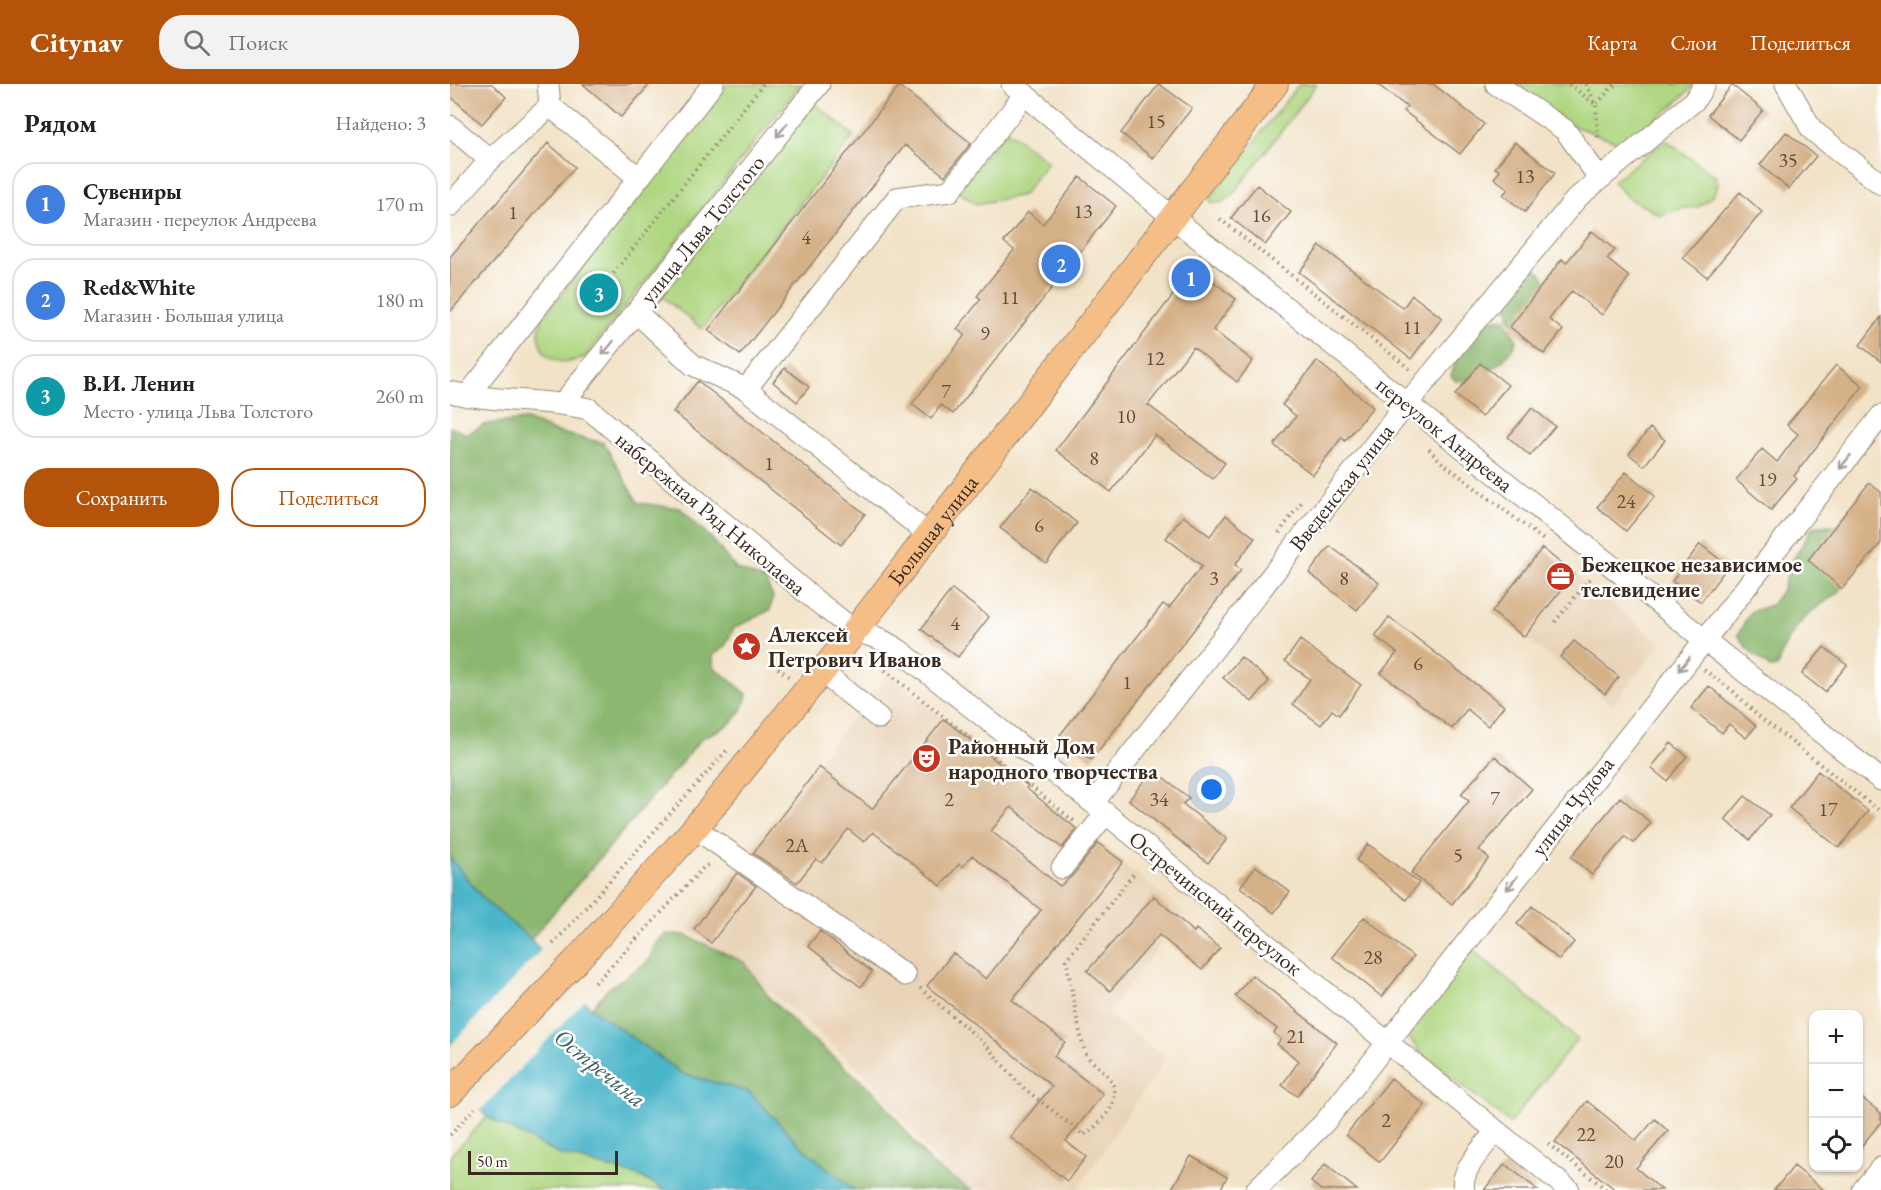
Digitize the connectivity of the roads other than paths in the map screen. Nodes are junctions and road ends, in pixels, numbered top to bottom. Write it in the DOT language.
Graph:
graph roads {
  1 [pos="548,84"];
  2 [pos="712,84"];
  3 [pos="819,84"];
  4 [pos="1275,84"];
  5 [pos="1496,84"];
  6 [pos="1705,84"];
  7 [pos="1786,84"];
  8 [pos="1019,89"];
  9 [pos="550,106"];
  10 [pos="450,126"];
  11 [pos="490,160"];
  12 [pos="639,178"];
  13 [pos="1600,179"];
  14 [pos="1881,184"];
  15 [pos="450,206"];
  16 [pos="1172,217"];
  17 [pos="636,312"];
  18 [pos="746,389"];
  19 [pos="458,394"];
  20 [pos="563,403"];
  21 [pos="1408,403"];
  22 [pos="1881,416"];
  23 [pos="928,534"];
  24 [pos="855,631"];
  25 [pos="1703,640"];
  26 [pos="822,672"];
  27 [pos="879,718"];
  28 [pos="1881,780"];
  29 [pos="1099,808"];
  30 [pos="695,828"];
  31 [pos="1062,868"];
  32 [pos="905,975"];
  33 [pos="1386,1042"];
  34 [pos="452,1091"];
  35 [pos="1496,1131"];
  36 [pos="1881,1168"];
  37 [pos="1257,1190"];
  38 [pos="1464,1190"];
  39 [pos="1569,1190"];
  40 [pos="1863,1190"];
  1 -- 9 [label="street"];
  2 -- 12 [label="street"];
  3 -- 17 [label="street, улица Льва Толстого, one-way"];
  4 -- 16 [label="main road, Большая улица"];
  5 -- 13 [label="street"];
  6 -- 13 [label="street, Введенская улица"];
  7 -- 14 [label="street"];
  8 -- 16 [label="street, переулок Андреева"];
  8 -- 18 [label="street"];
  9 -- 11 [label="street"];
  9 -- 12 [label="street"];
  10 -- 11 [label="street"];
  11 -- 15 [label="street"];
  12 -- 19 [label="street"];
  13 -- 21 [label="street, Введенская улица"];
  16 -- 21 [label="street, переулок Андреева"];
  16 -- 23 [label="main road, Большая улица"];
  17 -- 18 [label="street"];
  17 -- 20 [label="street, улица Льва Толстого, one-way"];
  18 -- 23 [label="street"];
  19 -- 20 [label="street, набережная Ряд Николаева"];
  20 -- 24 [label="street, набережная Ряд Николаева"];
  21 -- 25 [label="street, переулок Андреева"];
  21 -- 29 [label="street, Введенская улица"];
  22 -- 25 [label="street, улица Чудова, one-way"];
  23 -- 24 [label="main road, Большая улица"];
  24 -- 26 [label="main road, Большая улица"];
  24 -- 29 [label="street, Остречинский переулок"];
  25 -- 28 [label="street, переулок Андреева"];
  25 -- 33 [label="street, улица Чудова, one-way"];
  26 -- 27 [label="street"];
  26 -- 30 [label="main road, Большая улица"];
  29 -- 31 [label="street, Введенская улица"];
  29 -- 33 [label="street, Остречинский переулок"];
  30 -- 32 [label="street"];
  30 -- 34 [label="main road, Большая улица"];
  33 -- 35 [label="street, Остречинский переулок"];
  33 -- 37 [label="street, улица Чудова"];
  35 -- 38 [label="street"];
  35 -- 39 [label="street, Остречинский переулок"];
  36 -- 40 [label="street"];
}
